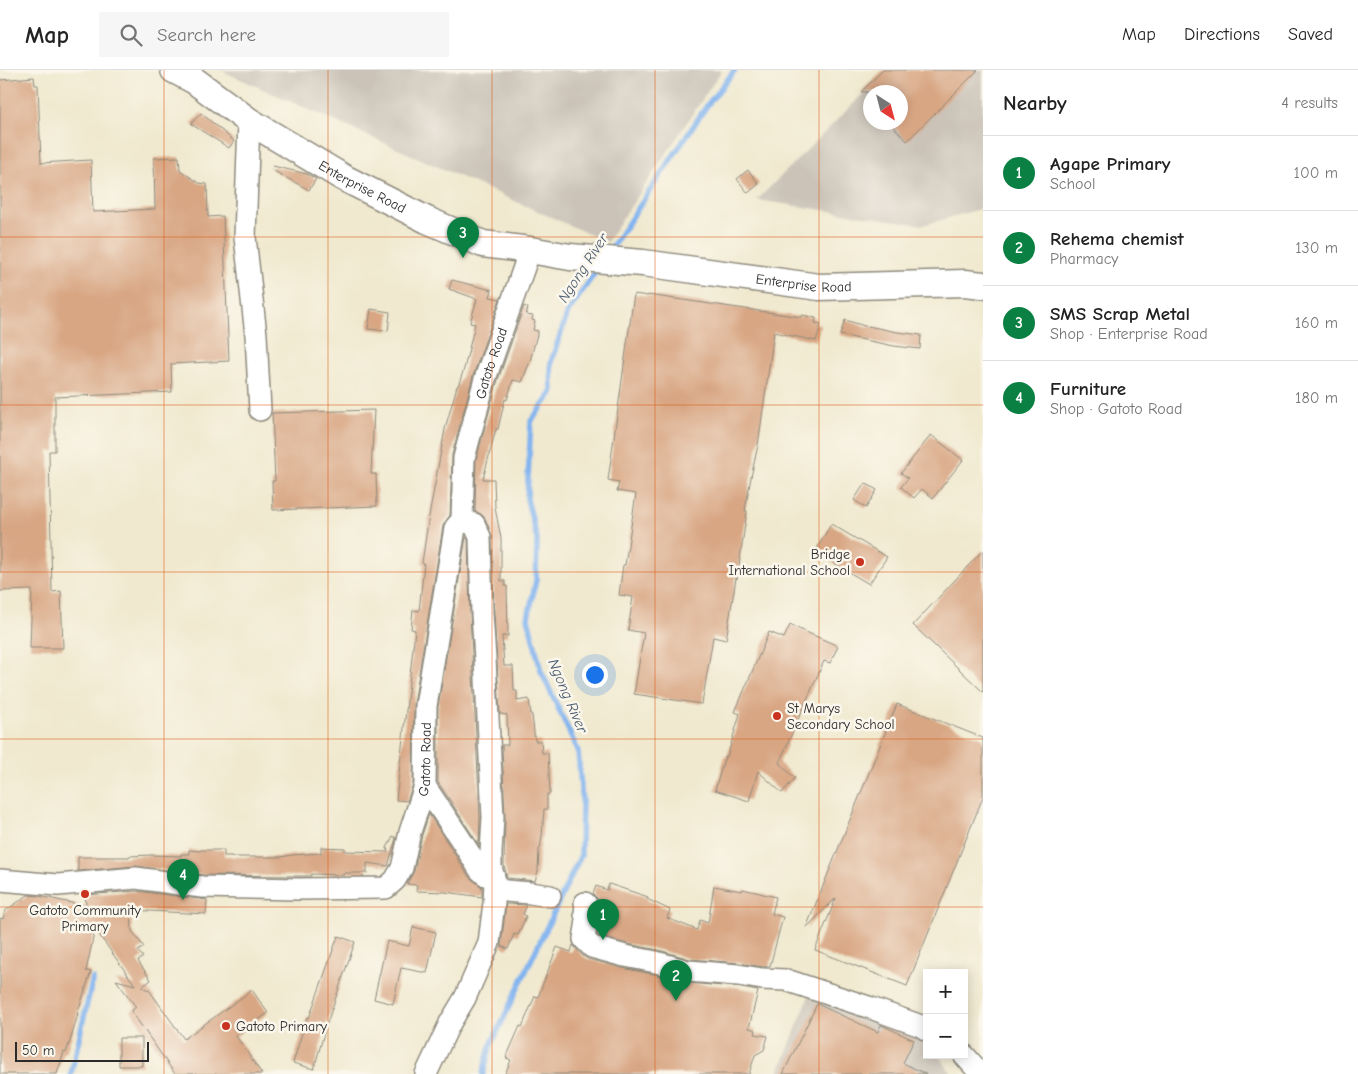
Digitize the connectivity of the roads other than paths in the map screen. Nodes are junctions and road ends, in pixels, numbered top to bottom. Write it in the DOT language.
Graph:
graph roads {
  1 [pos="174,70"];
  2 [pos="249,121"];
  3 [pos="530,250"];
  4 [pos="977,282"];
  5 [pos="260,410"];
  6 [pos="462,520"];
  7 [pos="424,786"];
  8 [pos="0,880"];
  9 [pos="495,884"];
  10 [pos="550,896"];
  11 [pos="585,902"];
  12 [pos="923,1027"];
  13 [pos="968,1059"];
  14 [pos="426,1074"];
  15 [pos="981,1074"];
  1 -- 2 [label="main road, Enterprise Road"];
  2 -- 3 [label="main road, Enterprise Road"];
  2 -- 5 [label="street"];
  3 -- 4 [label="main road, Enterprise Road"];
  3 -- 6 [label="street, Gatoto Road"];
  6 -- 7 [label="street, Gatoto Road"];
  6 -- 9 [label="street"];
  7 -- 8 [label="street, Gatoto Road"];
  7 -- 9 [label="street"];
  9 -- 10 [label="street"];
  9 -- 14 [label="street"];
  11 -- 12 [label="street"];
  13 -- 15 [label="street"];
}
